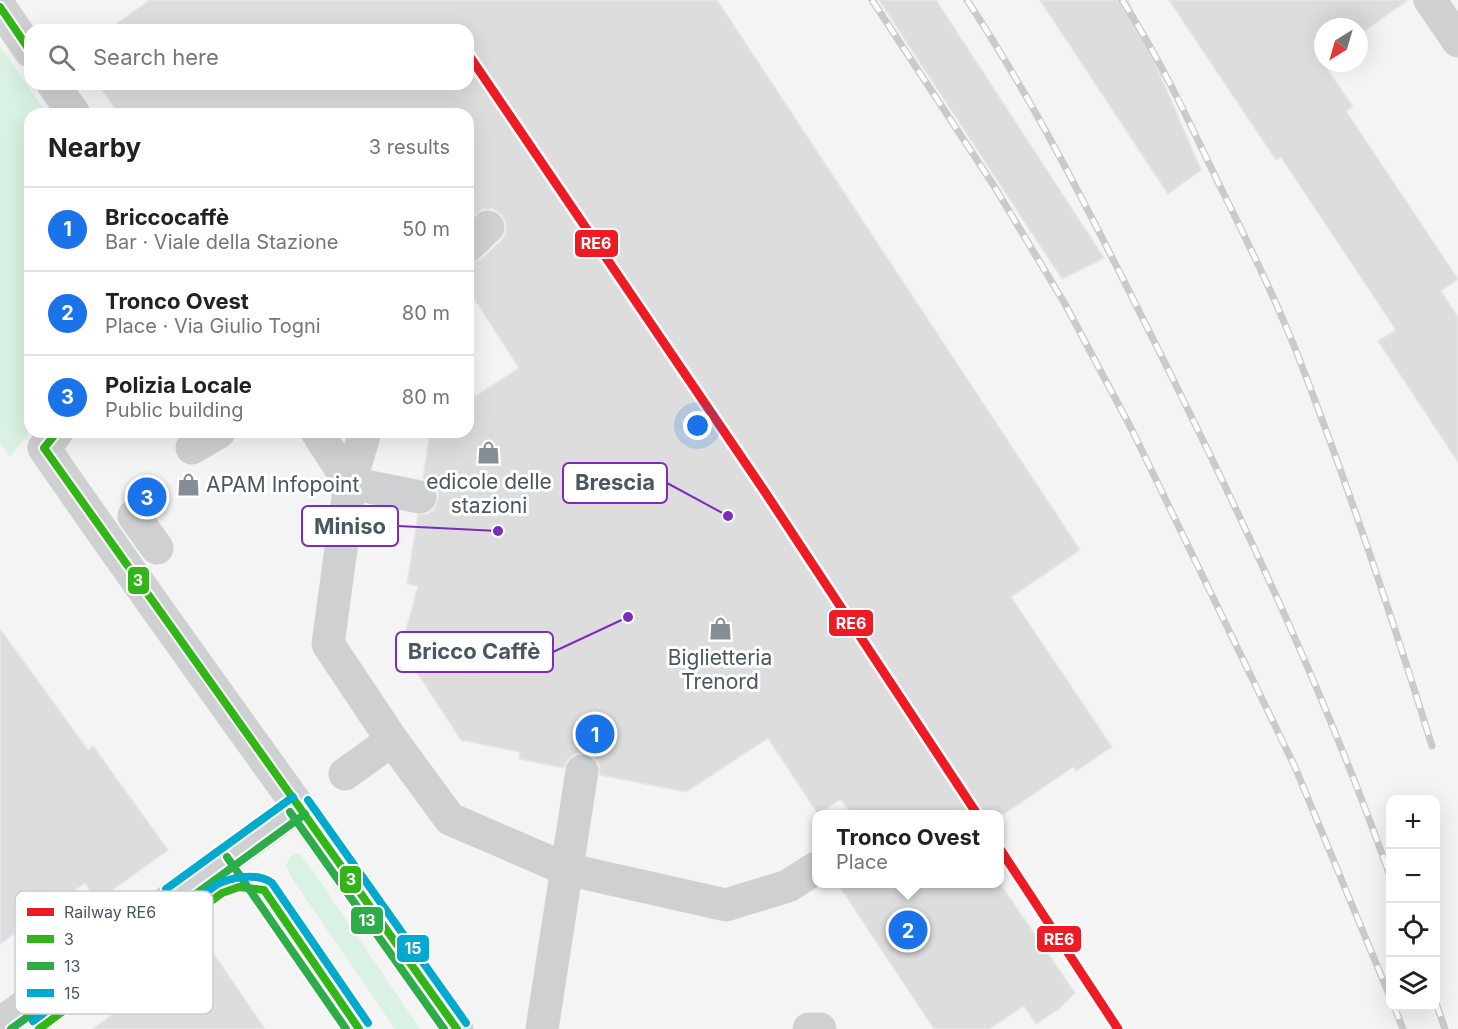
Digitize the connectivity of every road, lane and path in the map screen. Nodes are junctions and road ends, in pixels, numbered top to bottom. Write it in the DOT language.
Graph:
graph roads {
  1 [pos="1430,0"];
  2 [pos="0,7"];
  3 [pos="1458,41"];
  4 [pos="24,42"];
  5 [pos="57,90"];
  6 [pos="70,108"];
  7 [pos="52,438"];
  8 [pos="321,438"];
  9 [pos="363,438"];
  10 [pos="350,483"];
  11 [pos="420,497"];
  12 [pos="134,516"];
  13 [pos="157,548"];
  14 [pos="392,740"];
  15 [pos="582,771"];
  16 [pos="345,774"];
  17 [pos="299,806"];
  18 [pos="566,869"];
  19 [pos="812,871"];
  20 [pos="181,891"];
  21 [pos="15,1013"];
  22 [pos="0,1024"];
  23 [pos="457,1029"];
  24 [pos="542,1029"];
  25 [pos="809,1029"];
  26 [pos="820,1029"];
  1 -- 3 [label="street"];
  2 -- 4 [label="street"];
  5 -- 6 [label="street"];
  7 -- 17 [label="street"];
  8 -- 10 [label="street"];
  9 -- 10 [label="street"];
  10 -- 11 [label="street"];
  10 -- 14 [label="street"];
  12 -- 13 [label="street"];
  14 -- 16 [label="street"];
  14 -- 18 [label="street"];
  15 -- 18 [label="street"];
  17 -- 20 [label="street"];
  17 -- 23 [label="street"];
  18 -- 19 [label="street"];
  18 -- 24 [label="street"];
  21 -- 22 [label="street"];
  25 -- 26 [label="street"];
}
